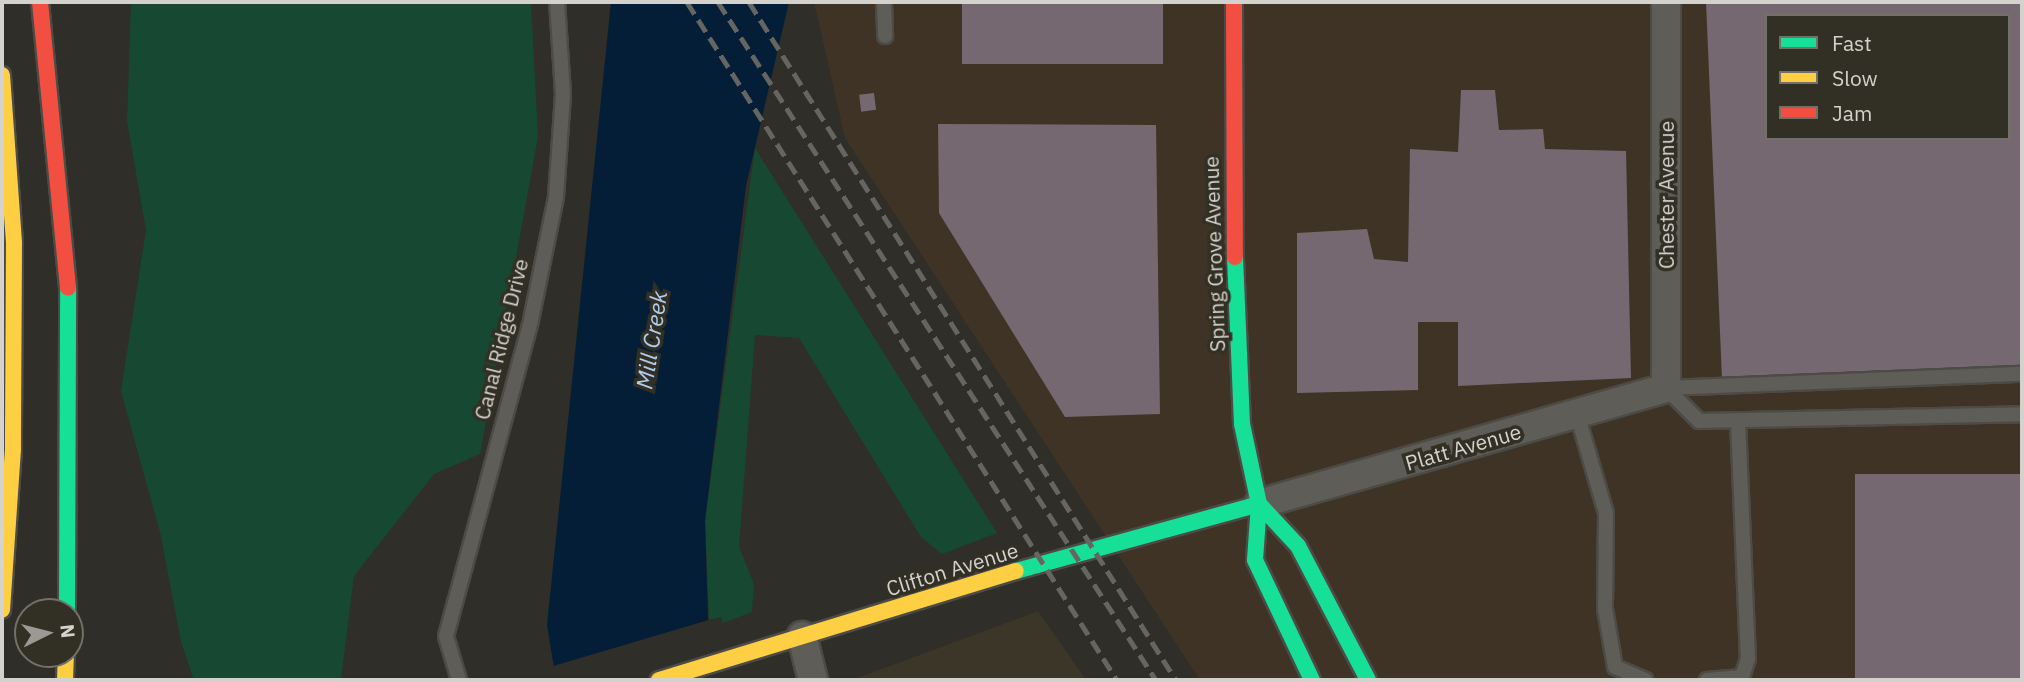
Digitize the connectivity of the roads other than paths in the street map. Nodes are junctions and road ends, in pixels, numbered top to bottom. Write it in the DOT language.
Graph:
graph roads {
  1 [pos="40,2"];
  2 [pos="557,2"];
  3 [pos="884,2"];
  4 [pos="1234,2"];
  5 [pos="1666,2"];
  6 [pos="885,36"];
  7 [pos="2,75"];
  8 [pos="2022,374"];
  9 [pos="1666,388"];
  10 [pos="1577,414"];
  11 [pos="2022,414"];
  12 [pos="1738,420"];
  13 [pos="1259,504"];
  14 [pos="67,598"];
  15 [pos="2,610"];
  16 [pos="802,636"];
  17 [pos="459,680"];
  18 [pos="659,680"];
  19 [pos="813,680"];
  20 [pos="1312,680"];
  21 [pos="1368,680"];
  22 [pos="1645,680"];
  23 [pos="1707,680"];
  1 -- 14 [label="main road"];
  2 -- 17 [label="lane, Canal Ridge Drive"];
  3 -- 6 [label="lane"];
  4 -- 13 [label="main road, Spring Grove Avenue"];
  5 -- 9 [label="street, Chester Avenue"];
  7 -- 15 [label="main road"];
  8 -- 9 [label="lane"];
  9 -- 10 [label="street, Platt Avenue"];
  9 -- 12 [label="lane"];
  10 -- 13 [label="street, Platt Avenue"];
  10 -- 22 [label="lane"];
  11 -- 12 [label="lane"];
  12 -- 23 [label="lane"];
  13 -- 16 [label="main road, Clifton Avenue"];
  13 -- 20 [label="main road, Spring Grove Avenue"];
  13 -- 21 [label="main road"];
  16 -- 18 [label="main road, Clifton Avenue"];
  16 -- 19 [label="street"];
}
